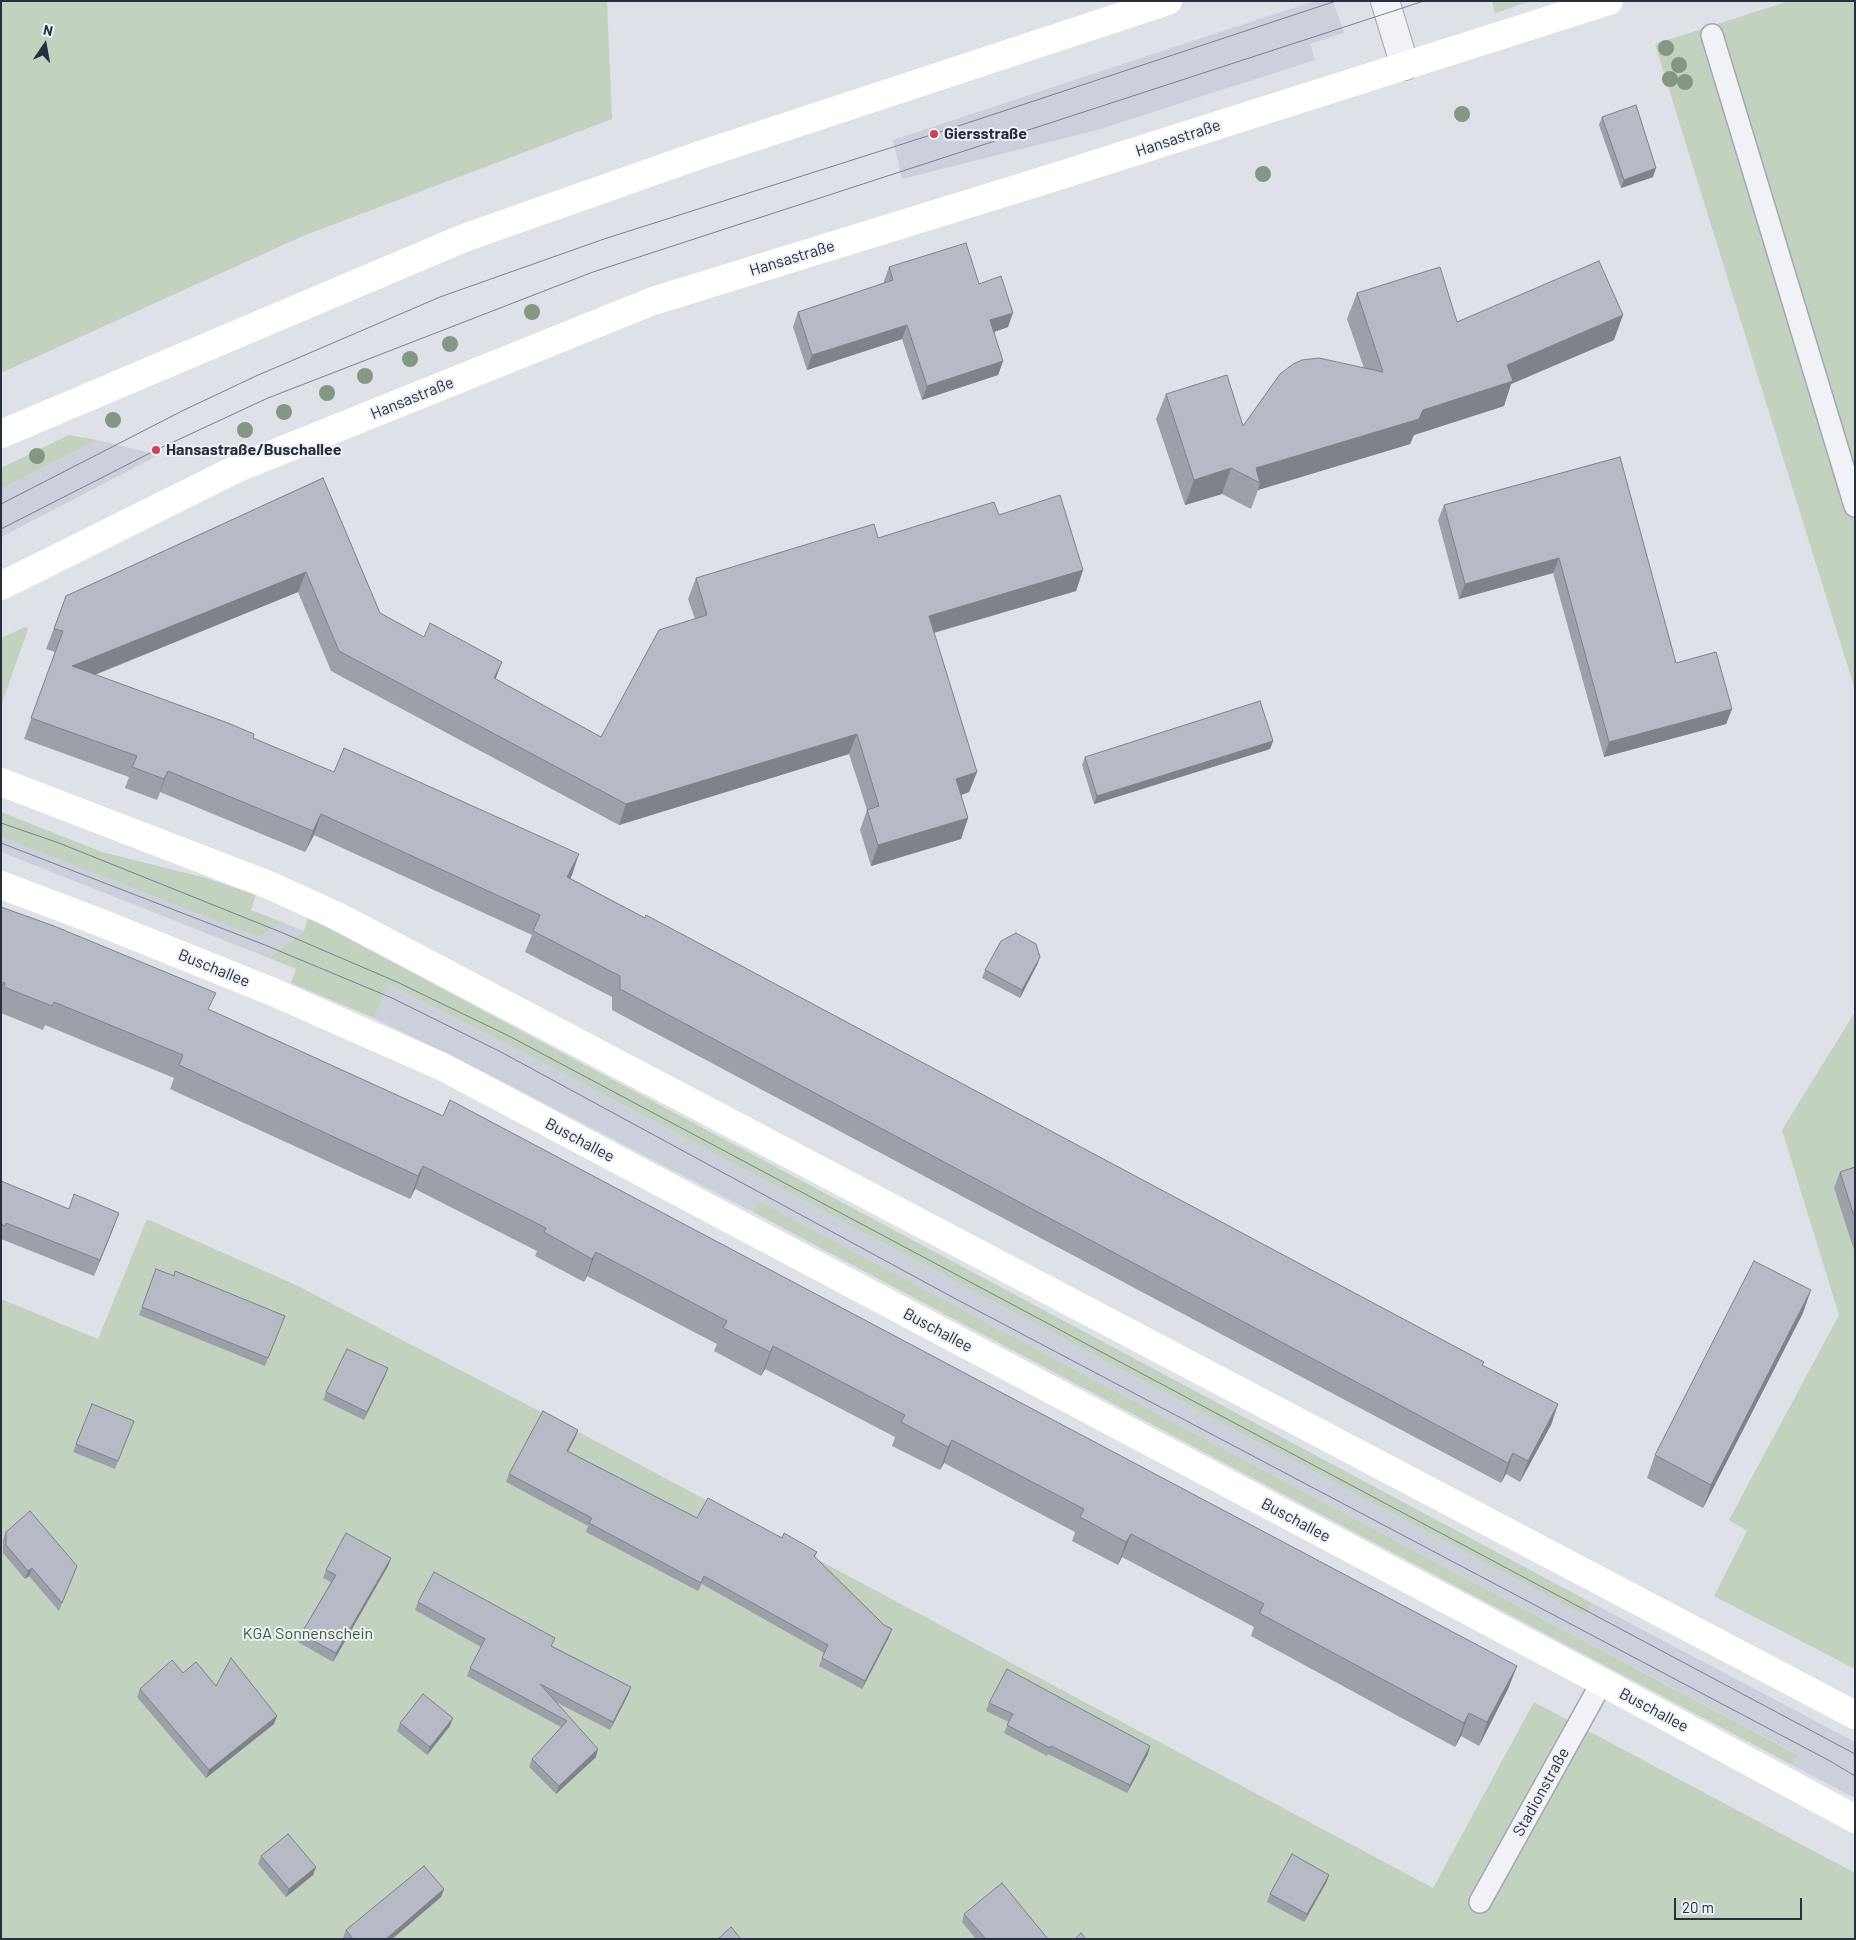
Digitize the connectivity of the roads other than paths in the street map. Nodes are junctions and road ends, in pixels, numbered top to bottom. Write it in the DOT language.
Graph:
graph roads {
  1 [pos="1168,1"];
  2 [pos="1385,1"];
  3 [pos="1609,1"];
  4 [pos="1712,35"];
  5 [pos="1406,66"];
  6 [pos="1,434"];
  7 [pos="1855,506"];
  8 [pos="1,586"];
  9 [pos="1,782"];
  10 [pos="1,885"];
  11 [pos="1602,1682"];
  12 [pos="1855,1715"];
  13 [pos="1855,1819"];
  14 [pos="1480,1902"];
  1 -- 6 [label="main road"];
  2 -- 5 [label="street"];
  3 -- 5 [label="main road, Hansastraße"];
  4 -- 7 [label="lane"];
  5 -- 8 [label="main road, Hansastraße"];
  9 -- 12 [label="main road"];
  10 -- 11 [label="main road, Buschallee"];
  11 -- 13 [label="main road, Buschallee"];
  11 -- 14 [label="lane, Stadionstraße"];
}
